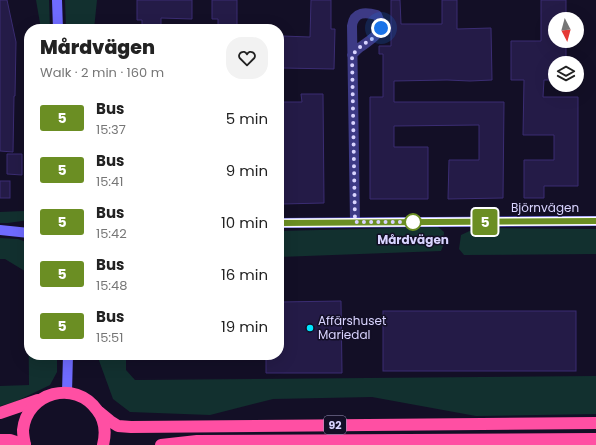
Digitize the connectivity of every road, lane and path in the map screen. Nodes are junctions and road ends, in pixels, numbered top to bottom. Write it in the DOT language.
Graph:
graph roads {
  1 [pos="58,0"];
  2 [pos="58,24"];
  3 [pos="352,55"];
  4 [pos="596,221"];
  5 [pos="355,222"];
  6 [pos="284,223"];
  7 [pos="24,229"];
  8 [pos="0,230"];
  9 [pos="16,231"];
  10 [pos="24,232"];
  11 [pos="68,360"];
  12 [pos="67,392"];
  13 [pos="43,398"];
  14 [pos="99,412"];
  15 [pos="0,413"];
  16 [pos="596,423"];
  17 [pos="596,439"];
  18 [pos="0,440"];
  19 [pos="25,445"];
  20 [pos="103,445"];
  21 [pos="161,445"];
  1 -- 2 [label="street"];
  3 -- 5 [label="street"];
  4 -- 5 [label="street, Björnvägen"];
  5 -- 6 [label="street, Björnvägen"];
  7 -- 9 [label="street"];
  8 -- 9 [label="street"];
  9 -- 10 [label="street"];
  11 -- 12 [label="street"];
  12 -- 13 [label="highway"];
  12 -- 14 [label="highway"];
  13 -- 15 [label="highway"];
  13 -- 19 [label="highway"];
  14 -- 16 [label="highway, 92"];
  14 -- 20 [label="highway"];
  17 -- 21 [label="highway, 92"];
  18 -- 19 [label="highway"];
}
